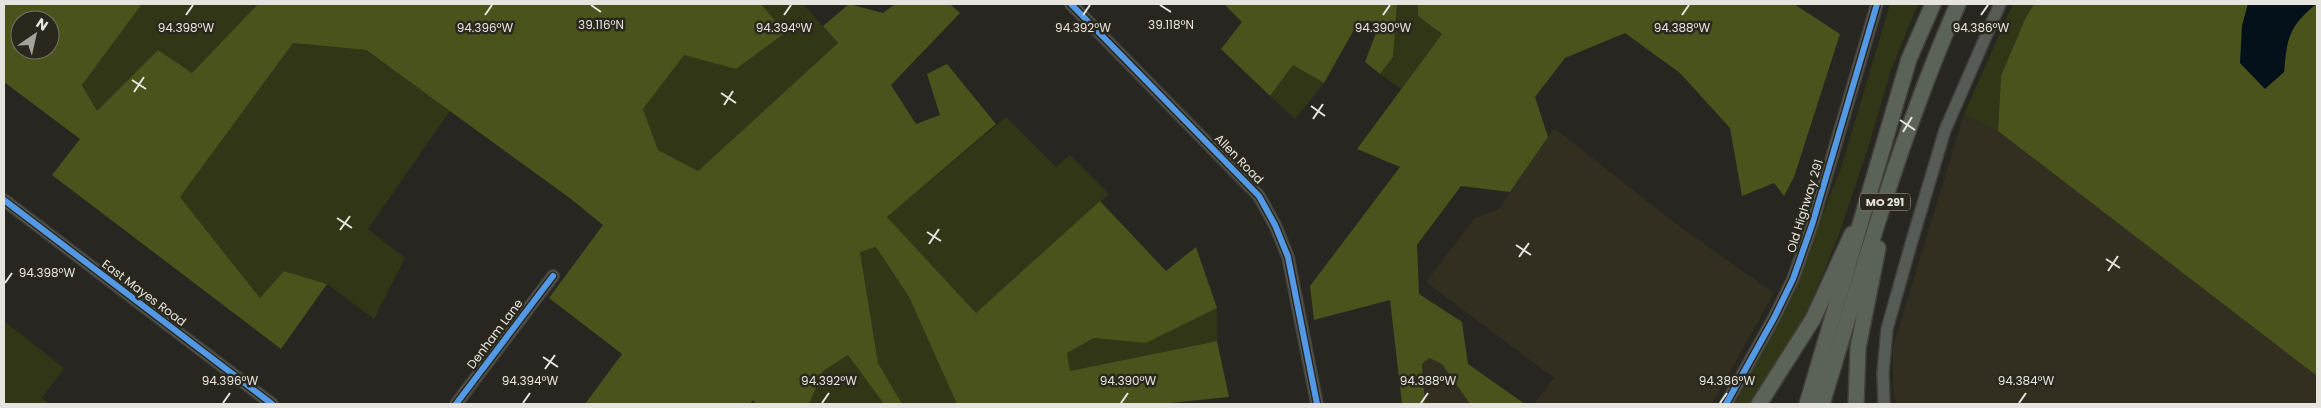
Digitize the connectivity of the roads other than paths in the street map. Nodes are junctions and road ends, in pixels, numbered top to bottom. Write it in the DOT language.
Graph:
graph roads {
  1 [pos="1071,4"];
  2 [pos="1877,4"];
  3 [pos="1933,4"];
  4 [pos="1958,4"];
  5 [pos="2000,4"];
  6 [pos="1891,185"];
  7 [pos="4,200"];
  8 [pos="1861,217"];
  9 [pos="553,276"];
  10 [pos="272,404"];
  11 [pos="456,404"];
  12 [pos="1317,404"];
  13 [pos="1726,404"];
  14 [pos="1759,404"];
  15 [pos="1807,404"];
  16 [pos="1822,404"];
  17 [pos="1856,404"];
  18 [pos="1884,404"];
  1 -- 12 [label="street, Allen Road"];
  2 -- 13 [label="street, Old Highway 291"];
  3 -- 8 [label="highway, MO 291"];
  4 -- 6 [label="highway, MO 291"];
  5 -- 18 [label="street"];
  6 -- 16 [label="highway, MO 291"];
  6 -- 17 [label="highway"];
  7 -- 10 [label="street, East Mayes Road"];
  8 -- 14 [label="highway"];
  8 -- 15 [label="highway, MO 291"];
  9 -- 11 [label="street, Denham Lane"];
}
